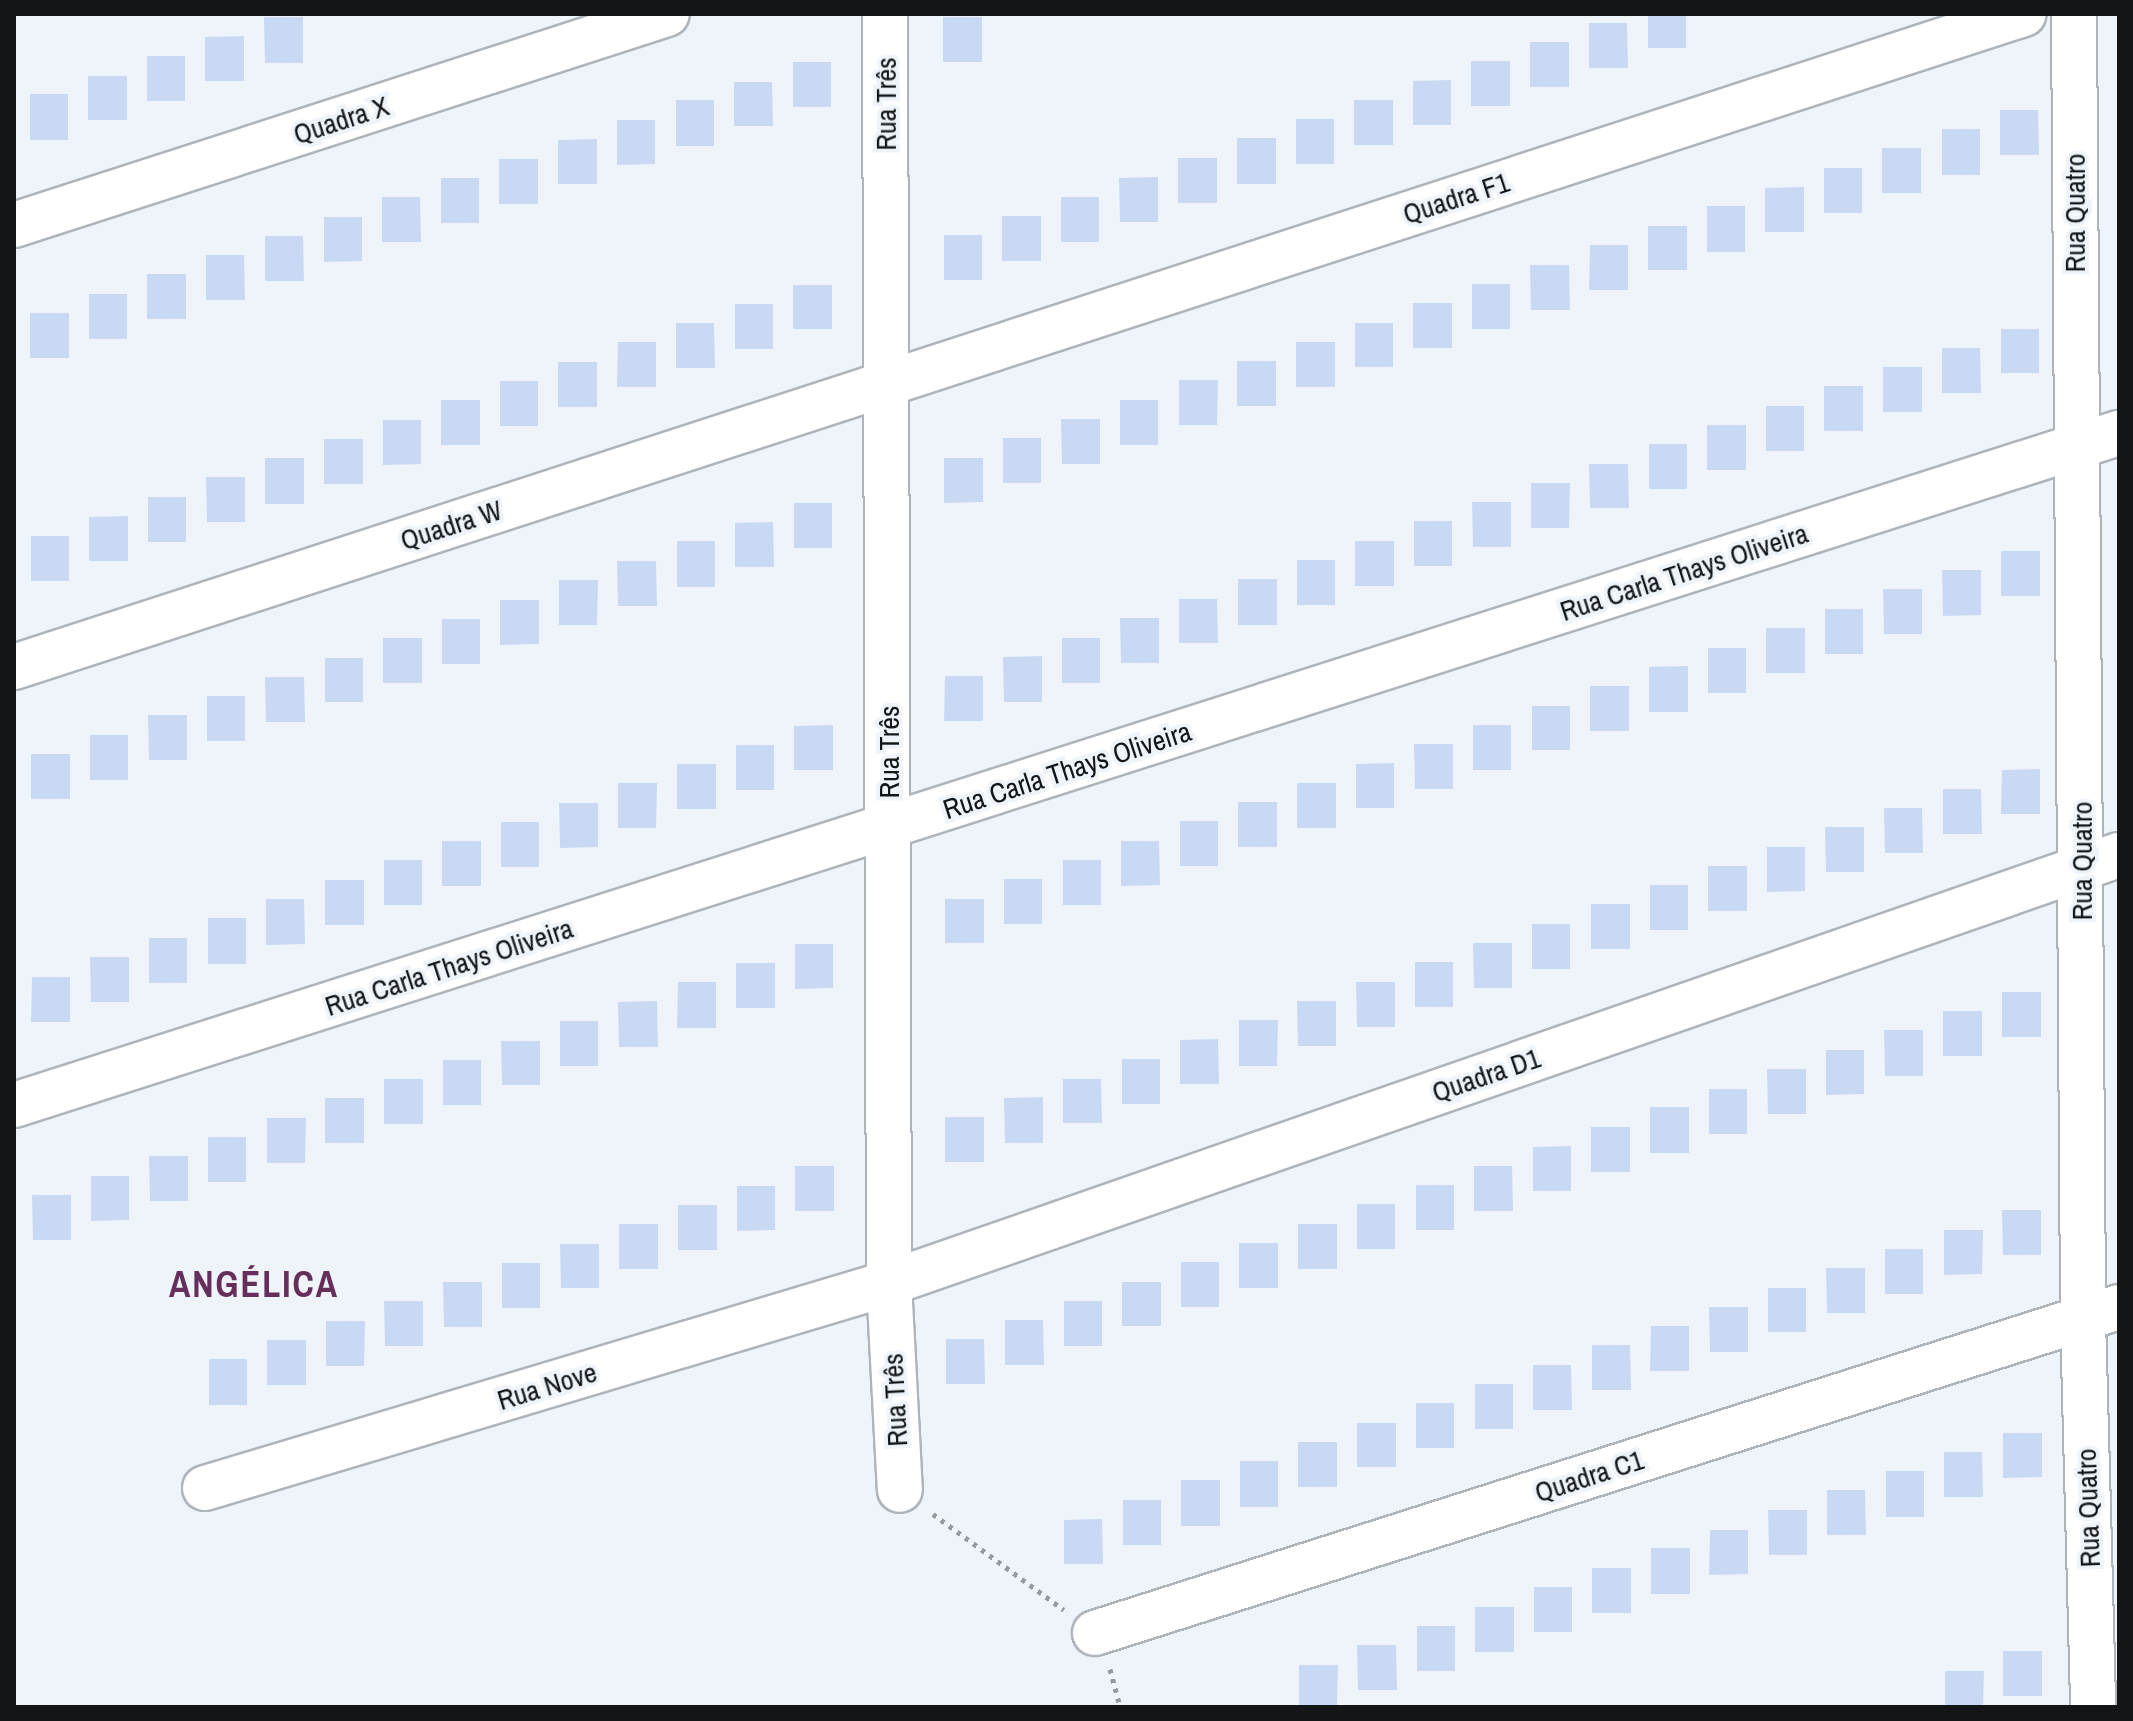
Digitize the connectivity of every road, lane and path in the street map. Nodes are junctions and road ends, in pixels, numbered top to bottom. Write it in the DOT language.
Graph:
graph roads {
  1 [pos="667,14"];
  2 [pos="885,14"];
  3 [pos="2024,14"];
  4 [pos="2074,14"];
  5 [pos="14,225"];
  6 [pos="888,382"];
  7 [pos="2119,433"];
  8 [pos="2076,448"];
  9 [pos="14,667"];
  10 [pos="889,827"];
  11 [pos="2101,861"];
  12 [pos="14,1105"];
  13 [pos="889,1283"];
  14 [pos="2101,1313"];
  15 [pos="205,1488"];
  16 [pos="900,1490"];
  17 [pos="1095,1633"];
  18 [pos="1120,1707"];
  19 [pos="2093,1707"];
  1 -- 5 [label="street, Quadra X"];
  2 -- 6 [label="street, Rua Três"];
  3 -- 6 [label="street, Quadra F1"];
  4 -- 8 [label="street, Rua Quatro"];
  6 -- 9 [label="street, Quadra W"];
  6 -- 10 [label="street, Rua Três"];
  7 -- 8 [label="street, Rua Carla Thays Oliveira"];
  8 -- 10 [label="street, Rua Carla Thays Oliveira"];
  8 -- 11 [label="street, Rua Quatro"];
  10 -- 12 [label="street, Rua Carla Thays Oliveira"];
  10 -- 13 [label="street, Rua Três"];
  11 -- 13 [label="street, Quadra D1"];
  11 -- 14 [label="street, Rua Quatro"];
  13 -- 15 [label="street, Rua Nove"];
  13 -- 16 [label="street, Rua Três"];
  14 -- 17 [label="street, Quadra C1"];
  14 -- 19 [label="street, Rua Quatro"];
  16 -- 17 [label="path"];
  17 -- 18 [label="path"];
}
